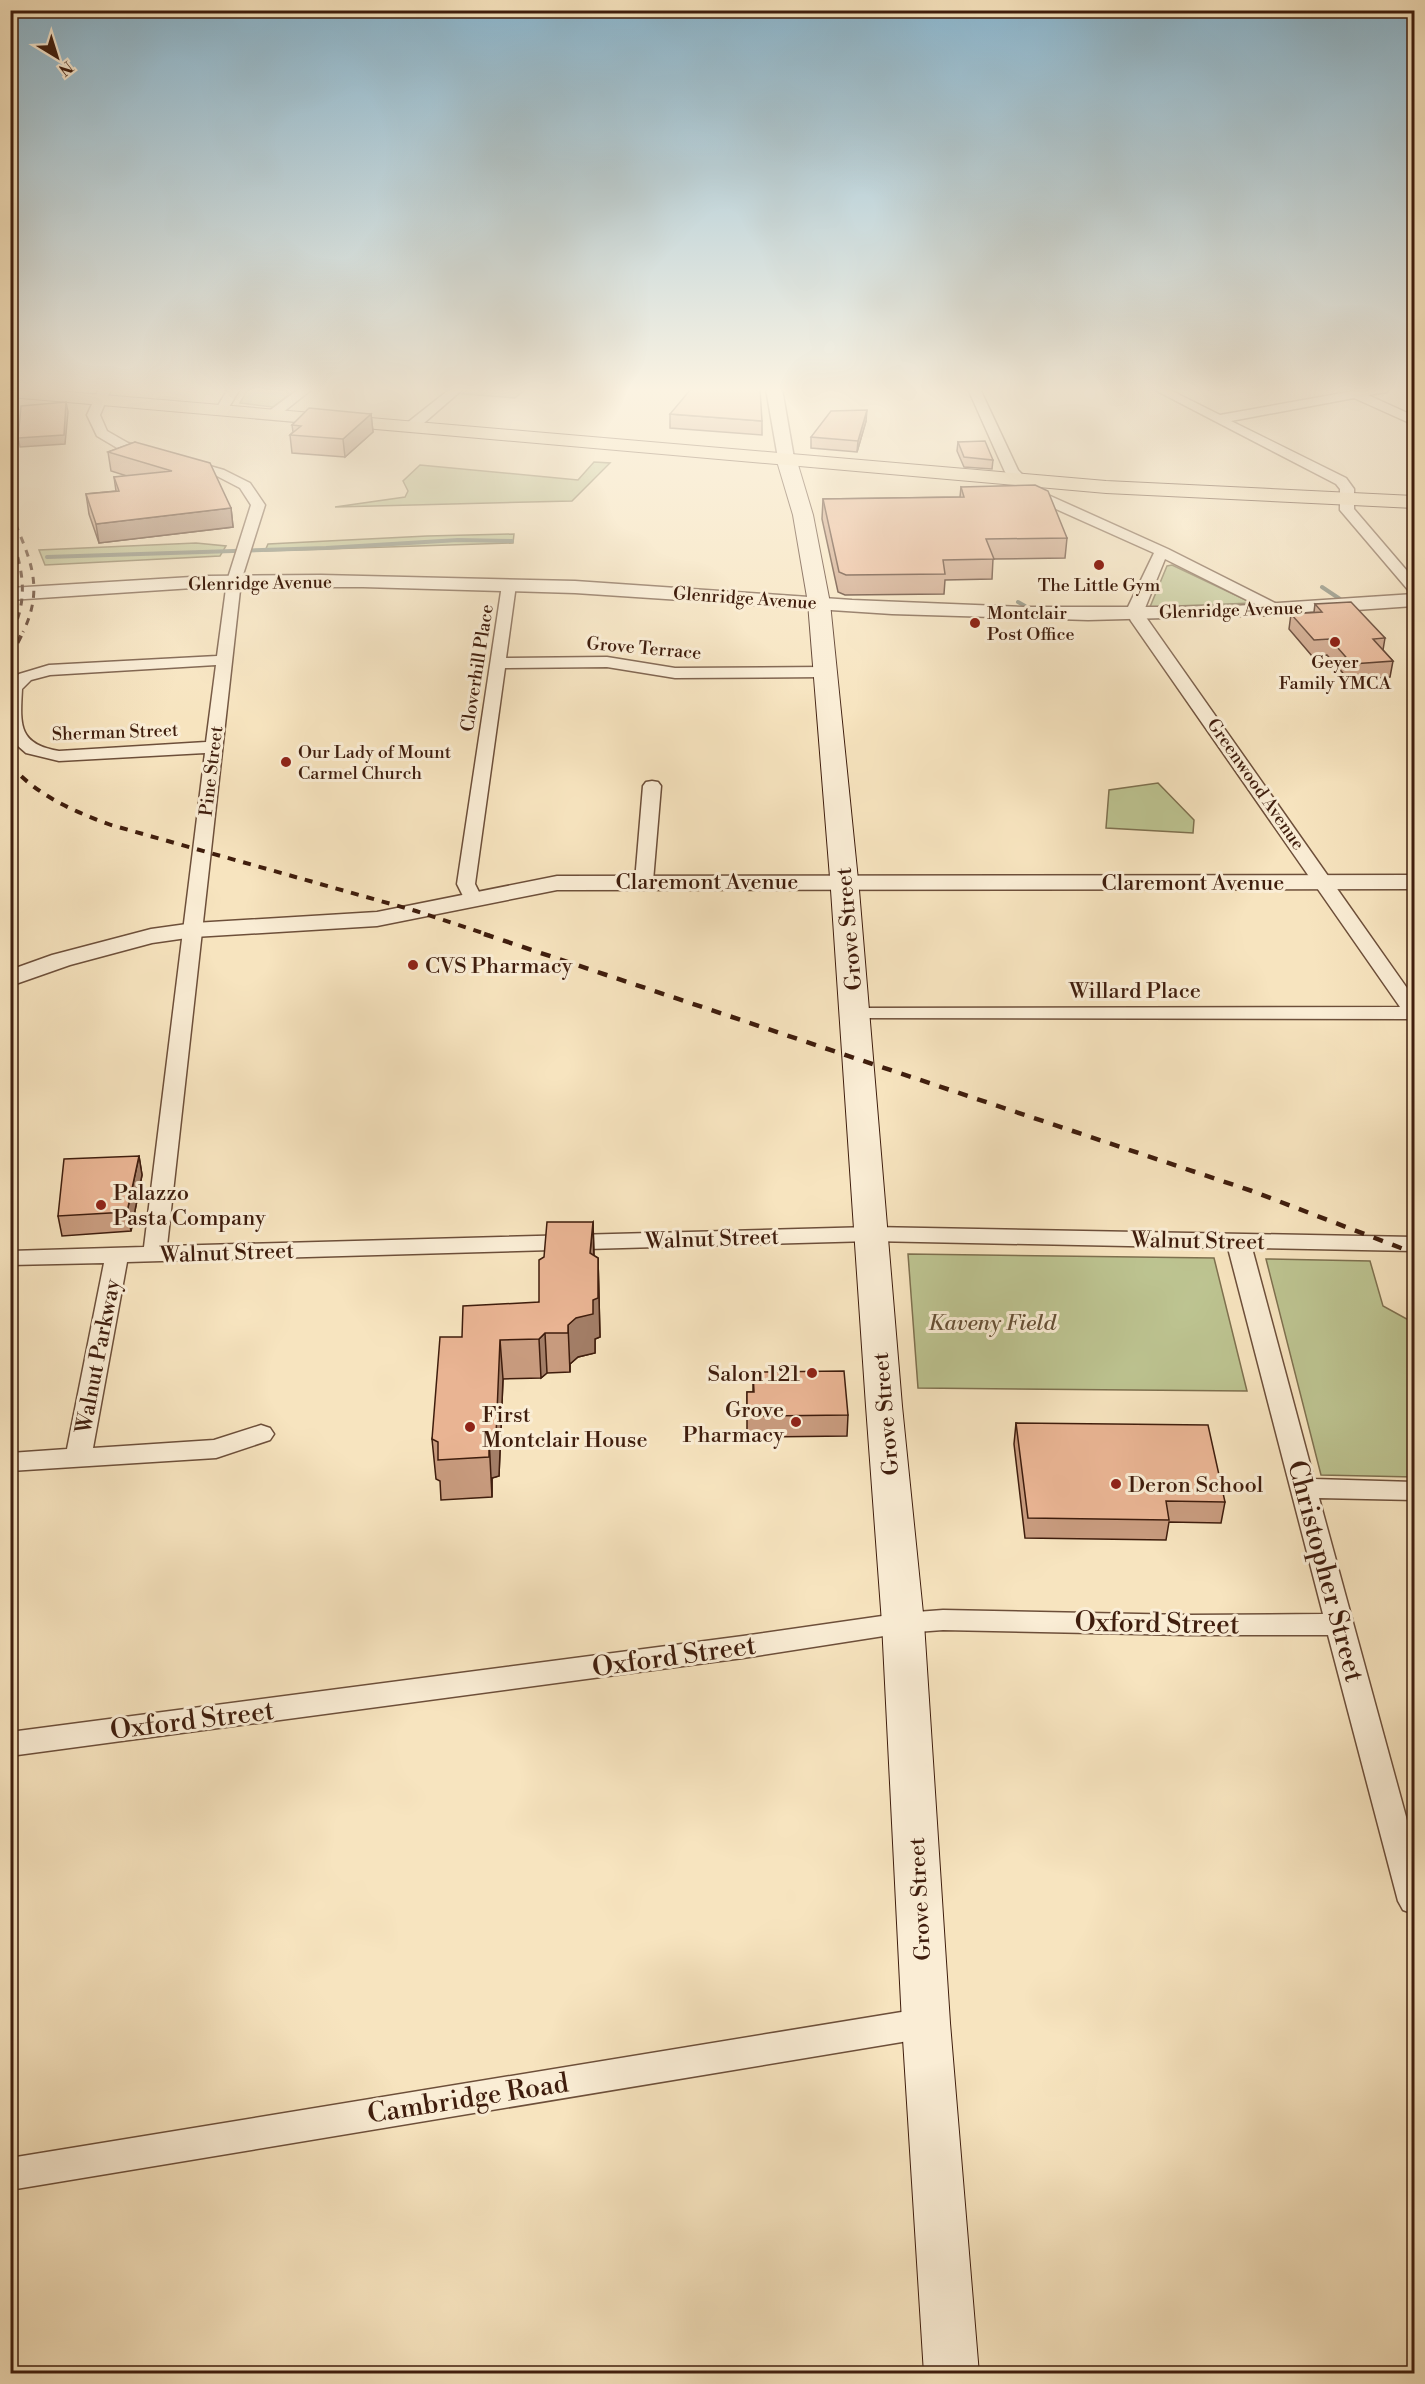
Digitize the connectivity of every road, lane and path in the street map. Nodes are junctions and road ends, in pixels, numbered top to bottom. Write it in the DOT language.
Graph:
graph roads {
  1 [pos="255,500"];
  2 [pos="799,500"];
  3 [pos="1045,500"];
  4 [pos="1348,500"];
  5 [pos="1376,500"];
  6 [pos="1414,502"];
  7 [pos="1163,552"];
  8 [pos="234,581"];
  9 [pos="509,585"];
  10 [pos="1414,588"];
  11 [pos="76,592"];
  12 [pos="10,594"];
  13 [pos="10,598"];
  14 [pos="1414,600"];
  15 [pos="819,603"];
  16 [pos="1276,609"];
  17 [pos="1135,613"];
  18 [pos="223,660"];
  19 [pos="496,663"];
  20 [pos="825,672"];
  21 [pos="213,747"];
  22 [pos="652,786"];
  23 [pos="644,881"];
  24 [pos="844,881"];
  25 [pos="1414,882"];
  26 [pos="1325,883"];
  27 [pos="473,898"];
  28 [pos="194,930"];
  29 [pos="10,979"];
  30 [pos="1414,1012"];
  31 [pos="855,1014"];
  32 [pos="870,1234"];
  33 [pos="1238,1241"];
  34 [pos="1414,1244"];
  35 [pos="117,1254"];
  36 [pos="155,1254"];
  37 [pos="10,1258"];
  38 [pos="261,1434"];
  39 [pos="78,1458"];
  40 [pos="10,1462"];
  41 [pos="1303,1488"];
  42 [pos="1414,1491"];
  43 [pos="903,1623"];
  44 [pos="1340,1624"];
  45 [pos="10,1744"];
  46 [pos="1414,1901"];
  47 [pos="926,2023"];
  48 [pos="10,2174"];
  49 [pos="952,2373"];
  1 -- 8 [label="street, Pine Street"];
  2 -- 15 [label="main road, Grove Street"];
  3 -- 7 [label="street"];
  4 -- 10 [label="street"];
  5 -- 6 [label="main road"];
  7 -- 16 [label="street"];
  7 -- 17 [label="street"];
  8 -- 9 [label="street, Glenridge Avenue"];
  8 -- 11 [label="street, Glenridge Avenue"];
  8 -- 18 [label="street, Pine Street"];
  9 -- 15 [label="street, Glenridge Avenue"];
  9 -- 19 [label="street, Cloverhill Place"];
  11 -- 12 [label="street, Glenridge Avenue"];
  11 -- 13 [label="street, Glenridge Avenue"];
  14 -- 16 [label="street, Glenridge Avenue"];
  15 -- 17 [label="street, Glenridge Avenue"];
  15 -- 20 [label="main road, Grove Street"];
  16 -- 17 [label="street, Glenridge Avenue"];
  17 -- 26 [label="street, Greenwood Avenue"];
  18 -- 21 [label="street, Pine Street"];
  18 -- 21 [label="street, Sherman Street"];
  19 -- 20 [label="street, Grove Terrace"];
  19 -- 27 [label="street, Cloverhill Place"];
  20 -- 24 [label="main road, Grove Street"];
  21 -- 28 [label="street, Pine Street"];
  22 -- 23 [label="street"];
  23 -- 24 [label="street, Claremont Avenue"];
  23 -- 27 [label="street, Claremont Avenue"];
  24 -- 26 [label="street, Claremont Avenue"];
  24 -- 31 [label="main road, Grove Street"];
  25 -- 26 [label="street, Claremont Avenue"];
  26 -- 30 [label="street, Greenwood Avenue"];
  27 -- 28 [label="street, Claremont Avenue"];
  28 -- 29 [label="street, Claremont Avenue"];
  28 -- 36 [label="street, Pine Street"];
  30 -- 31 [label="street, Willard Place"];
  31 -- 32 [label="main road, Grove Street"];
  32 -- 33 [label="street, Walnut Street"];
  32 -- 36 [label="street, Walnut Street"];
  32 -- 43 [label="main road, Grove Street"];
  33 -- 34 [label="street, Walnut Street"];
  33 -- 41 [label="street, Christopher Street"];
  35 -- 36 [label="street, Walnut Street"];
  35 -- 37 [label="street, Walnut Street"];
  35 -- 39 [label="street, Walnut Parkway"];
  38 -- 39 [label="street, Walnut Parkway"];
  39 -- 40 [label="street, Walnut Parkway"];
  41 -- 42 [label="street"];
  41 -- 44 [label="street, Christopher Street"];
  43 -- 44 [label="street, Oxford Street"];
  43 -- 45 [label="street, Oxford Street"];
  43 -- 47 [label="main road, Grove Street"];
  44 -- 46 [label="street, Christopher Street"];
  47 -- 48 [label="street, Cambridge Road"];
  47 -- 49 [label="main road, Grove Street"];
}
